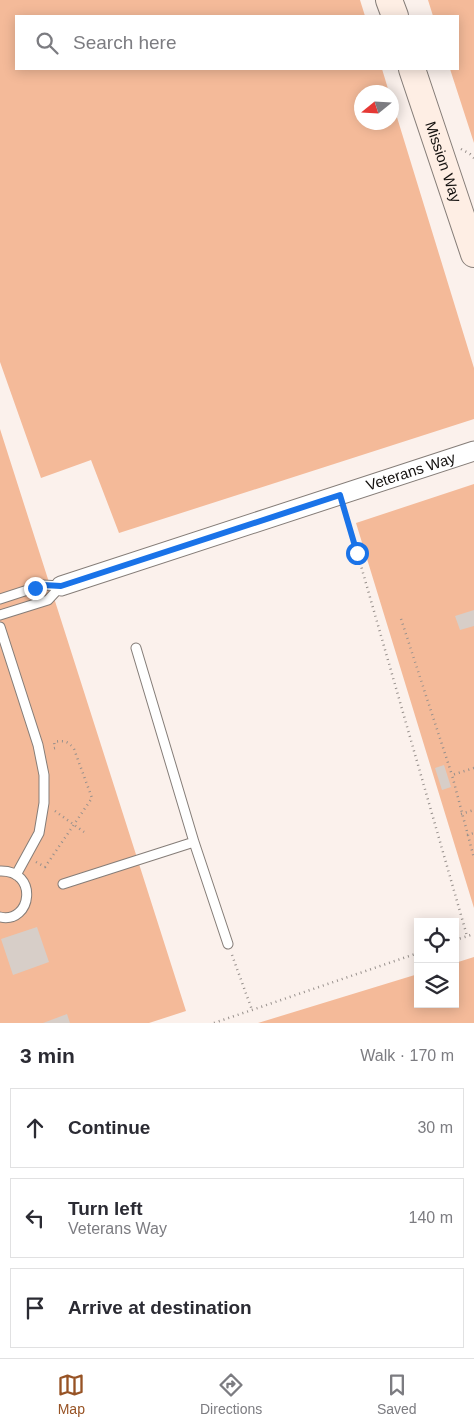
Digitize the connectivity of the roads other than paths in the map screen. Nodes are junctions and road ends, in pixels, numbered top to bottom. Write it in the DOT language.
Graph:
graph roads {
  1 [pos="390,0"];
  2 [pos="395,15"];
  3 [pos="412,70"];
  4 [pos="474,254"];
  5 [pos="474,451"];
  6 [pos="61,586"];
  7 [pos="0,599"];
  8 [pos="0,615"];
  9 [pos="0,626"];
  10 [pos="136,648"];
  11 [pos="194,842"];
  12 [pos="0,871"];
  13 [pos="16,875"];
  14 [pos="63,884"];
  15 [pos="0,917"];
  16 [pos="228,944"];
  1 -- 2 [label="street"];
  3 -- 4 [label="street, Mission Way"];
  5 -- 6 [label="street, Veterans Way"];
  6 -- 7 [label="lane, Veterans Way"];
  6 -- 8 [label="lane, Veterans Way"];
  9 -- 13 [label="lane"];
  10 -- 11 [label="lane"];
  11 -- 14 [label="lane"];
  11 -- 16 [label="lane"];
  12 -- 13 [label="lane"];
  13 -- 15 [label="lane"];
}
